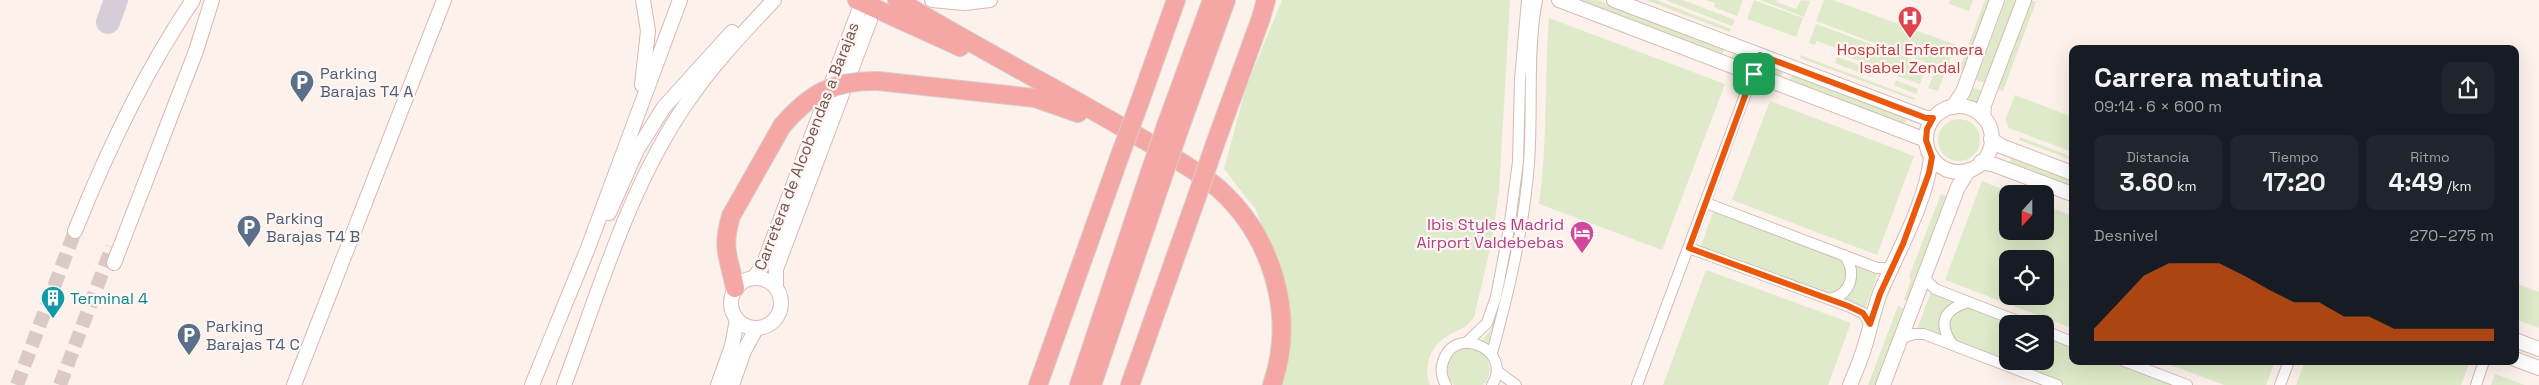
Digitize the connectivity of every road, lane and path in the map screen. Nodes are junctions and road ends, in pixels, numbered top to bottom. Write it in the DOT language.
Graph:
graph roads {
  1 [pos="193,0"];
  2 [pos="208,0"];
  3 [pos="212,0"];
  4 [pos="444,0"];
  5 [pos="642,0"];
  6 [pos="680,0"];
  7 [pos="767,0"];
  8 [pos="774,0"];
  9 [pos="897,0"];
  10 [pos="932,0"];
  11 [pos="990,0"];
  12 [pos="1176,0"];
  13 [pos="1212,0"];
  14 [pos="1226,0"];
  15 [pos="1266,0"];
  16 [pos="1272,0"];
  17 [pos="1526,0"];
  18 [pos="1537,0"];
  19 [pos="1559,0"];
  20 [pos="1614,0"];
  21 [pos="1997,0"];
  22 [pos="2024,0"];
  23 [pos="861,11"];
  24 [pos="1261,18"];
  25 [pos="1760,55"];
  26 [pos="1754,74"];
  27 [pos="1043,83"];
  28 [pos="640,103"];
  29 [pos="1953,106"];
  30 [pos="1983,117"];
  31 [pos="1933,118"];
  32 [pos="1173,127"];
  33 [pos="1991,139"];
  34 [pos="1926,140"];
  35 [pos="1145,141"];
  36 [pos="1932,157"];
  37 [pos="1981,162"];
  38 [pos="1969,170"];
  39 [pos="2069,172"];
  40 [pos="1155,178"];
  41 [pos="2069,193"];
  42 [pos="1706,203"];
  43 [pos="75,232"];
  44 [pos="112,247"];
  45 [pos="588,248"];
  46 [pos="1689,248"];
  47 [pos="1844,256"];
  48 [pos="114,263"];
  49 [pos="1895,264"];
  50 [pos="754,278"];
  51 [pos="1924,278"];
  52 [pos="776,287"];
  53 [pos="735,288"];
  54 [pos="1830,299"];
  55 [pos="1968,302"];
  56 [pos="2002,315"];
  57 [pos="737,320"];
  58 [pos="1870,324"];
  59 [pos="756,329"];
  60 [pos="2054,335"];
  61 [pos="1902,338"];
  62 [pos="2069,341"];
  63 [pos="1467,342"];
  64 [pos="2519,342"];
  65 [pos="1952,344"];
  66 [pos="2539,349"];
  67 [pos="1492,353"];
  68 [pos="2519,361"];
  69 [pos="2134,365"];
  70 [pos="2288,365"];
  71 [pos="2483,365"];
  72 [pos="2539,368"];
  73 [pos="1497,371"];
  74 [pos="294,385"];
  75 [pos="532,385"];
  76 [pos="564,385"];
  77 [pos="718,385"];
  78 [pos="732,385"];
  79 [pos="1038,385"];
  80 [pos="1079,385"];
  81 [pos="1092,385"];
  82 [pos="1130,385"];
  83 [pos="1272,385"];
  84 [pos="1446,385"];
  85 [pos="1492,385"];
  86 [pos="1516,385"];
  87 [pos="1637,385"];
  88 [pos="1850,385"];
  89 [pos="1883,385"];
  90 [pos="2057,385"];
  91 [pos="2187,385"];
  92 [pos="2280,385"];
  93 [pos="2476,385"];
  1 -- 43 [label="street"];
  2 -- 44 [label="street"];
  3 -- 48 [label="street"];
  4 -- 74 [label="street"];
  5 -- 28 [label="street"];
  6 -- 28 [label="street"];
  7 -- 45 [label="street"];
  8 -- 76 [label="street"];
  9 -- 27 [label="highway"];
  10 -- 11 [label="street"];
  12 -- 79 [label="highway, bridge"];
  13 -- 32 [label="highway"];
  14 -- 32 [label="highway"];
  15 -- 24 [label="highway"];
  16 -- 24 [label="highway"];
  17 -- 63 [label="street"];
  18 -- 67 [label="street"];
  19 -- 26 [label="street"];
  20 -- 25 [label="street"];
  21 -- 29 [label="street"];
  22 -- 30 [label="street"];
  23 -- 27 [label="highway"];
  23 -- 50 [label="street, Carretera de Alcobendas a Barajas"];
  23 -- 52 [label="street, Carretera de Alcobendas a Barajas"];
  24 -- 82 [label="highway, bridge"];
  25 -- 26 [label="street"];
  25 -- 31 [label="street"];
  26 -- 34 [label="street"];
  26 -- 42 [label="street"];
  27 -- 35 [label="highway"];
  28 -- 45 [label="street"];
  29 -- 30 [label="street"];
  29 -- 31 [label="street"];
  30 -- 33 [label="street"];
  31 -- 34 [label="street"];
  32 -- 40 [label="highway, bridge"];
  33 -- 37 [label="street"];
  33 -- 39 [label="street"];
  34 -- 36 [label="street"];
  35 -- 53 [label="highway, bridge"];
  35 -- 83 [label="highway"];
  36 -- 38 [label="street"];
  36 -- 49 [label="street"];
  37 -- 38 [label="street"];
  37 -- 41 [label="street"];
  38 -- 51 [label="street"];
  40 -- 80 [label="highway"];
  40 -- 81 [label="highway"];
  42 -- 46 [label="street"];
  42 -- 47 [label="street"];
  45 -- 75 [label="street"];
  46 -- 54 [label="street"];
  46 -- 87 [label="street"];
  47 -- 49 [label="street"];
  47 -- 54 [label="street"];
  49 -- 58 [label="street"];
  50 -- 52 [label="street"];
  50 -- 53 [label="street"];
  51 -- 55 [label="street"];
  51 -- 61 [label="street"];
  52 -- 59 [label="street"];
  53 -- 57 [label="street"];
  54 -- 58 [label="street"];
  55 -- 56 [label="street"];
  55 -- 65 [label="street"];
  57 -- 59 [label="street"];
  57 -- 77 [label="street"];
  58 -- 88 [label="street"];
  59 -- 78 [label="street"];
  60 -- 62 [label="street"];
  61 -- 65 [label="street"];
  61 -- 89 [label="street"];
  63 -- 67 [label="street"];
  63 -- 84 [label="street"];
  64 -- 66 [label="street"];
  65 -- 90 [label="street"];
  67 -- 73 [label="street"];
  68 -- 72 [label="street"];
  69 -- 91 [label="street"];
  70 -- 92 [label="street"];
  71 -- 93 [label="street"];
  73 -- 85 [label="street"];
  73 -- 86 [label="street"];
}
